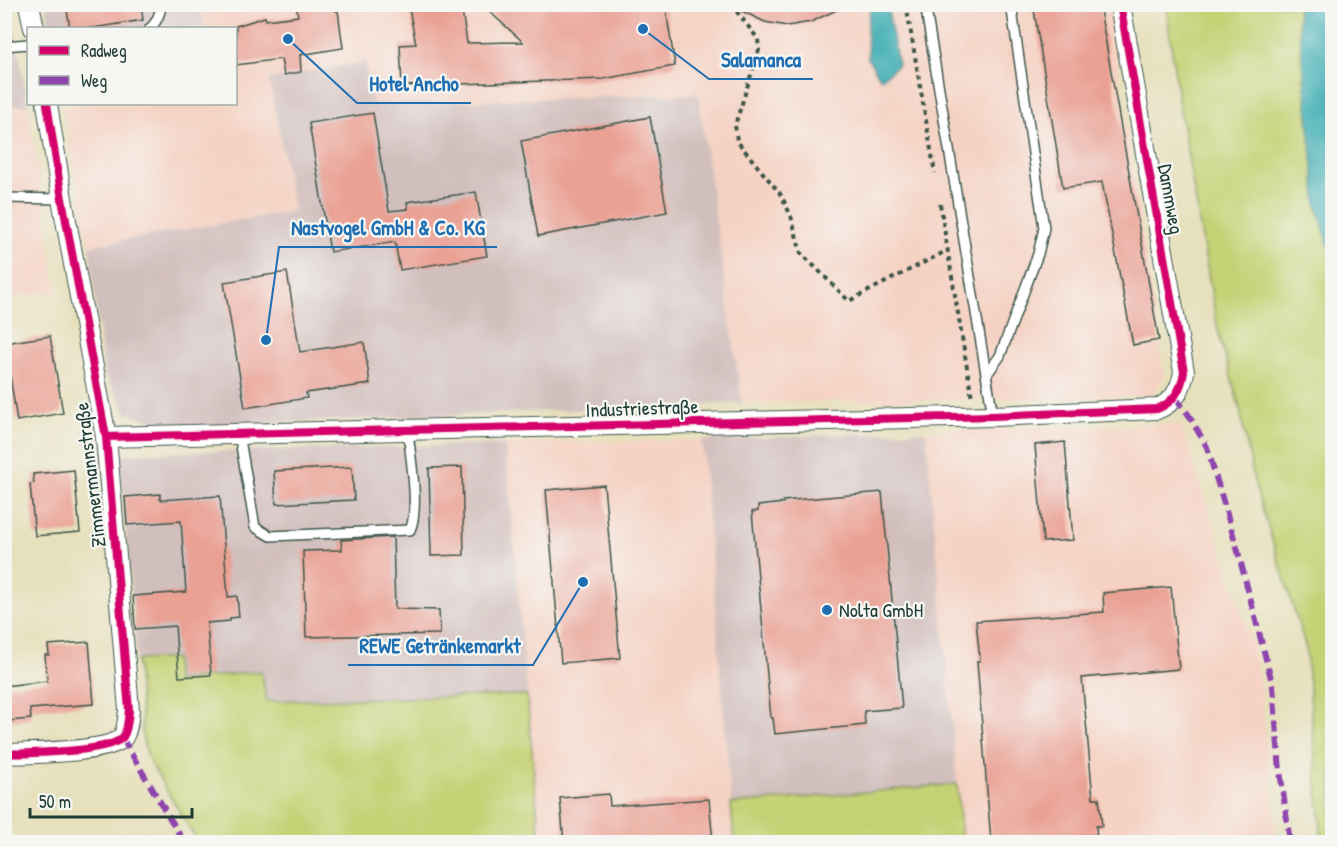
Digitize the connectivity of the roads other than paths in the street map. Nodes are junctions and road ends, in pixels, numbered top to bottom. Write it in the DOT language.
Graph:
graph roads {
  1 [pos="29,4"];
  2 [pos="161,4"];
  3 [pos="925,4"];
  4 [pos="1011,4"];
  5 [pos="1120,4"];
  6 [pos="34,27"];
  7 [pos="152,27"];
  8 [pos="27,44"];
  9 [pos="4,46"];
  10 [pos="47,105"];
  11 [pos="4,198"];
  12 [pos="62,199"];
  13 [pos="987,374"];
  14 [pos="1175,397"];
  15 [pos="984,417"];
  16 [pos="408,431"];
  17 [pos="239,434"];
  18 [pos="106,437"];
  19 [pos="4,754"];
  1 -- 6 [label="street"];
  2 -- 7 [label="lane"];
  3 -- 13 [label="lane"];
  4 -- 13 [label="lane"];
  5 -- 14 [label="street, Dammweg"];
  8 -- 9 [label="lane"];
  10 -- 12 [label="street, Zimmermannstraße"];
  11 -- 12 [label="lane"];
  12 -- 18 [label="street, Zimmermannstraße"];
  13 -- 15 [label="lane"];
  14 -- 15 [label="street, Industriestraße"];
  15 -- 16 [label="street, Industriestraße"];
  16 -- 17 [label="street, Industriestraße"];
  16 -- 17 [label="lane"];
  17 -- 18 [label="street, Industriestraße"];
  18 -- 19 [label="street, Zimmermannstraße"];
}
